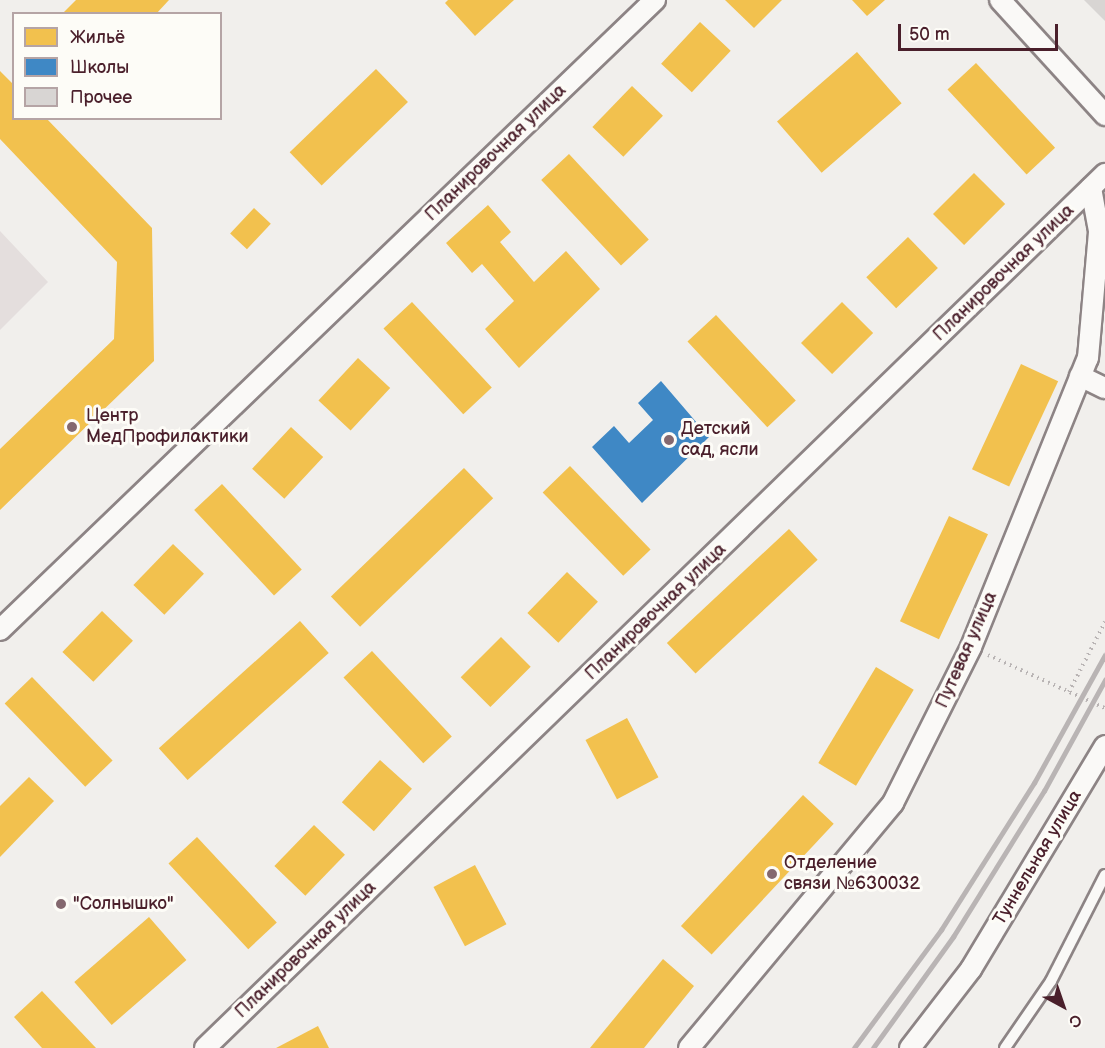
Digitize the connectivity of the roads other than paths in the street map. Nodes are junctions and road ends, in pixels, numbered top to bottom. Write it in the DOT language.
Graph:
graph roads {
  1 [pos="655,0"];
  2 [pos="1000,0"];
  3 [pos="1105,115"];
  4 [pos="1098,181"];
  5 [pos="1080,376"];
  6 [pos="1105,388"];
  7 [pos="0,630"];
  8 [pos="1105,746"];
  9 [pos="1105,875"];
  10 [pos="205,1048"];
  11 [pos="689,1048"];
  12 [pos="910,1048"];
  13 [pos="1005,1048"];
  1 -- 7 [label="street, Планировочная улица"];
  2 -- 3 [label="street"];
  4 -- 5 [label="street, Путевая улица"];
  4 -- 10 [label="street, Планировочная улица"];
  5 -- 6 [label="street"];
  5 -- 11 [label="street, Путевая улица"];
  8 -- 12 [label="street, Туннельная улица"];
  9 -- 13 [label="lane"];
}
